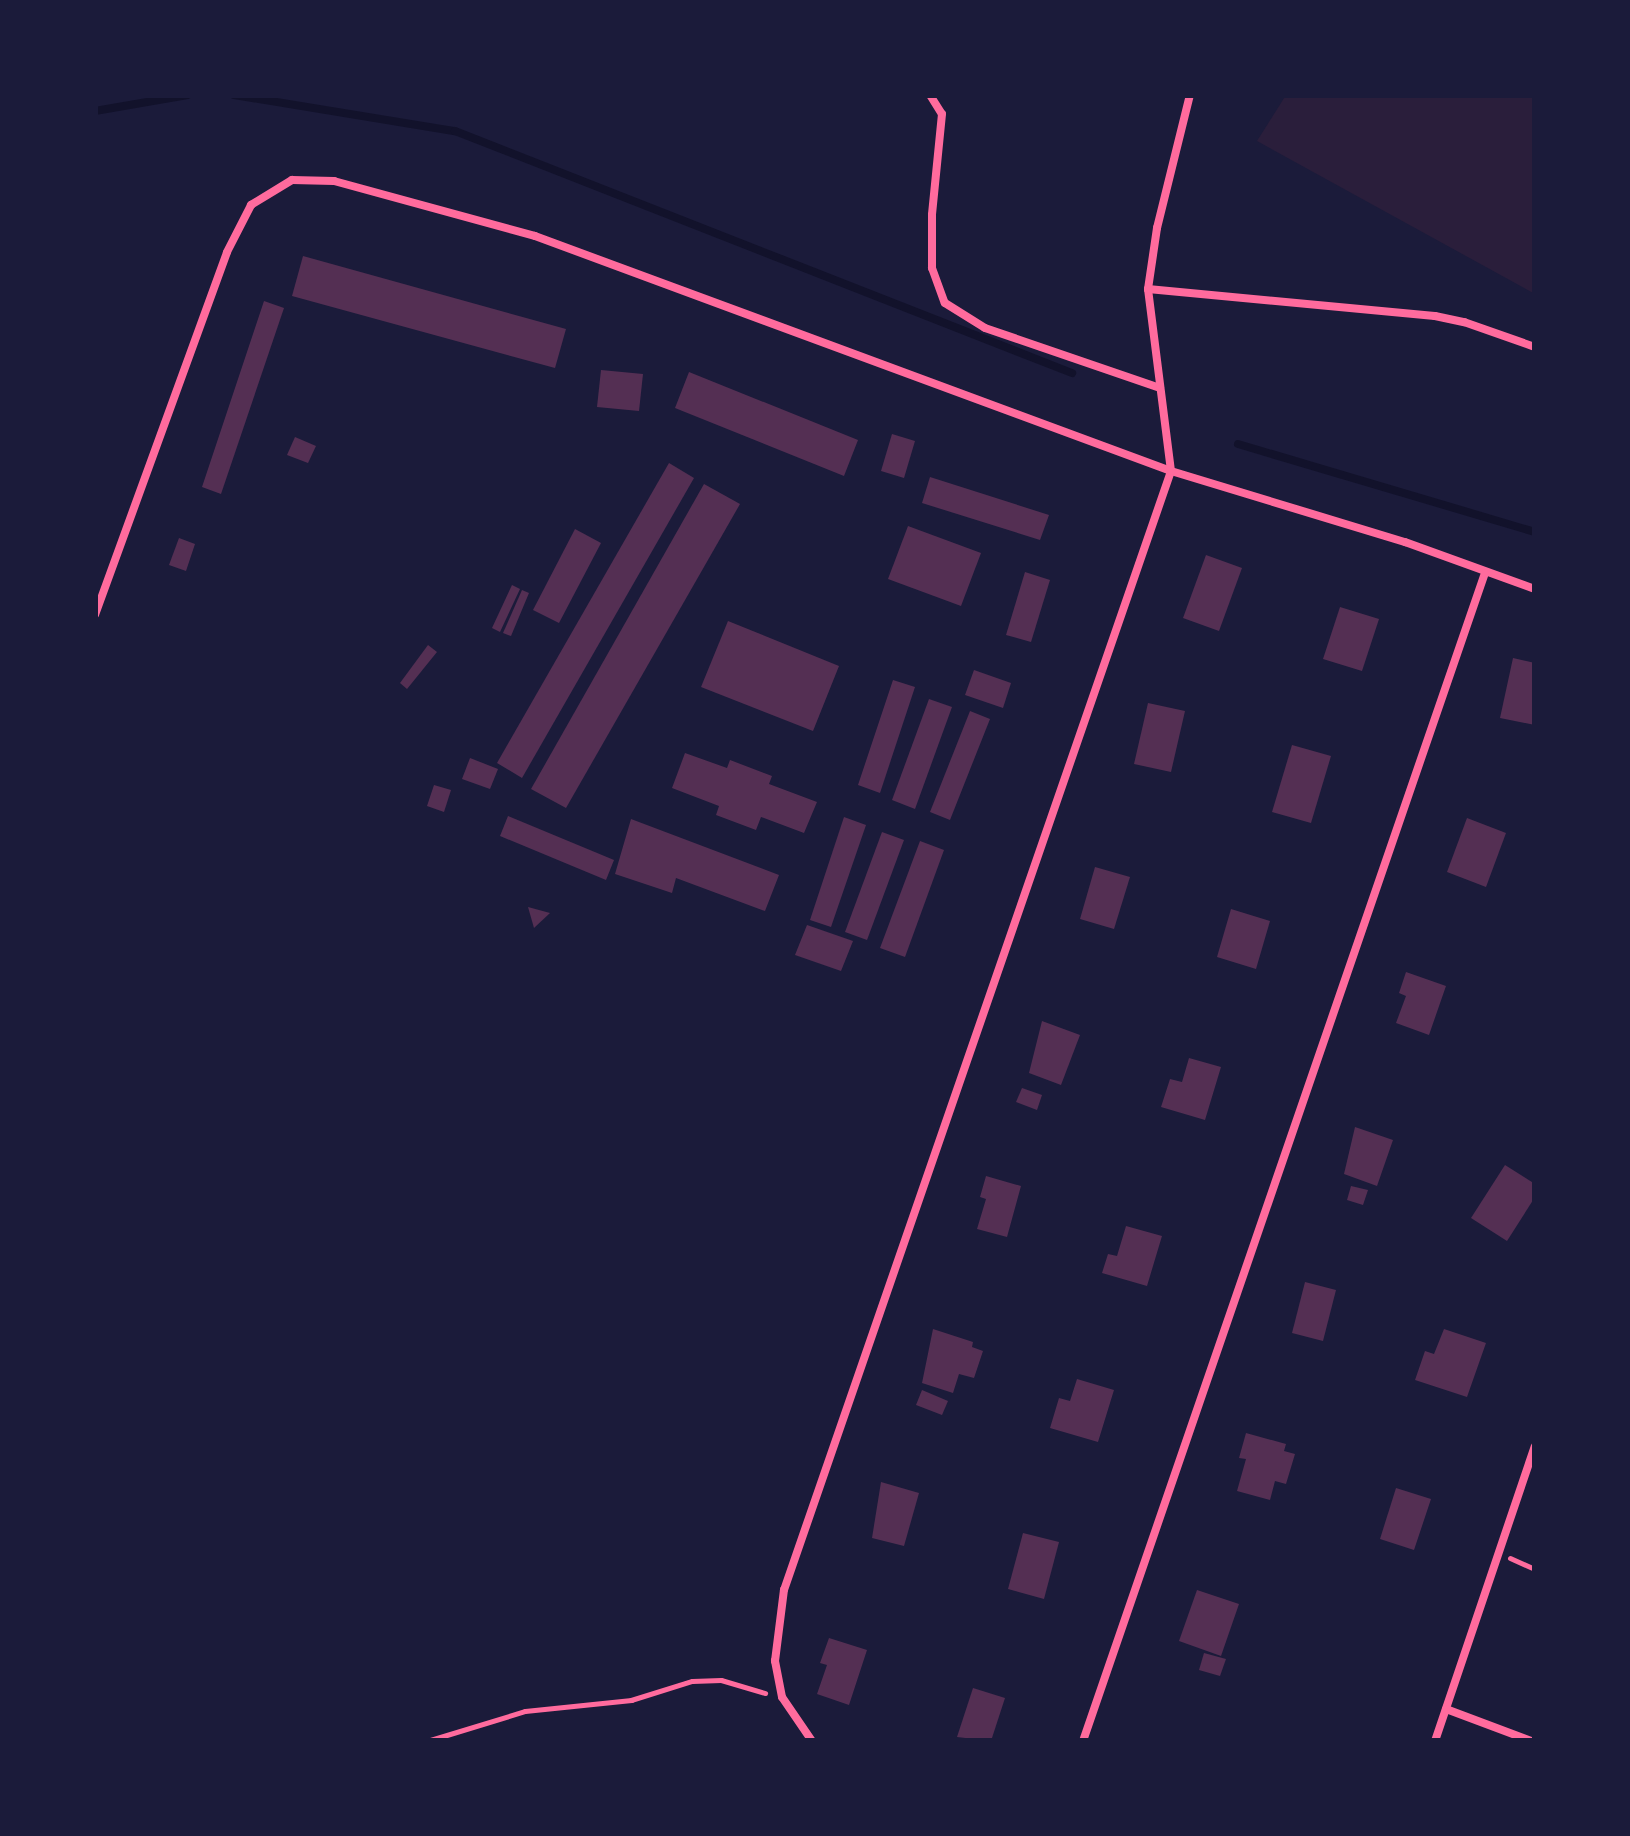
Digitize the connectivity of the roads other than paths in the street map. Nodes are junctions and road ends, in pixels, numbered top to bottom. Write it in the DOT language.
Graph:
graph roads {
  1 [pos="930,95"];
  2 [pos="1190,95"];
  3 [pos="1148,289"];
  4 [pos="1535,347"];
  5 [pos="1160,388"];
  6 [pos="1171,470"];
  7 [pos="1485,573"];
  8 [pos="1535,589"];
  9 [pos="95,615"];
  10 [pos="1535,1446"];
  11 [pos="1446,1709"];
  12 [pos="812,1741"];
  13 [pos="1083,1741"];
  14 [pos="1436,1741"];
  15 [pos="1531,1741"];
  1 -- 5 [label="lane"];
  2 -- 3 [label="lane"];
  3 -- 4 [label="lane"];
  3 -- 5 [label="lane"];
  5 -- 6 [label="lane"];
  6 -- 7 [label="lane"];
  6 -- 9 [label="lane"];
  6 -- 12 [label="lane"];
  7 -- 8 [label="lane"];
  7 -- 13 [label="lane"];
  10 -- 11 [label="lane"];
  11 -- 14 [label="lane"];
  11 -- 15 [label="lane"];
}
